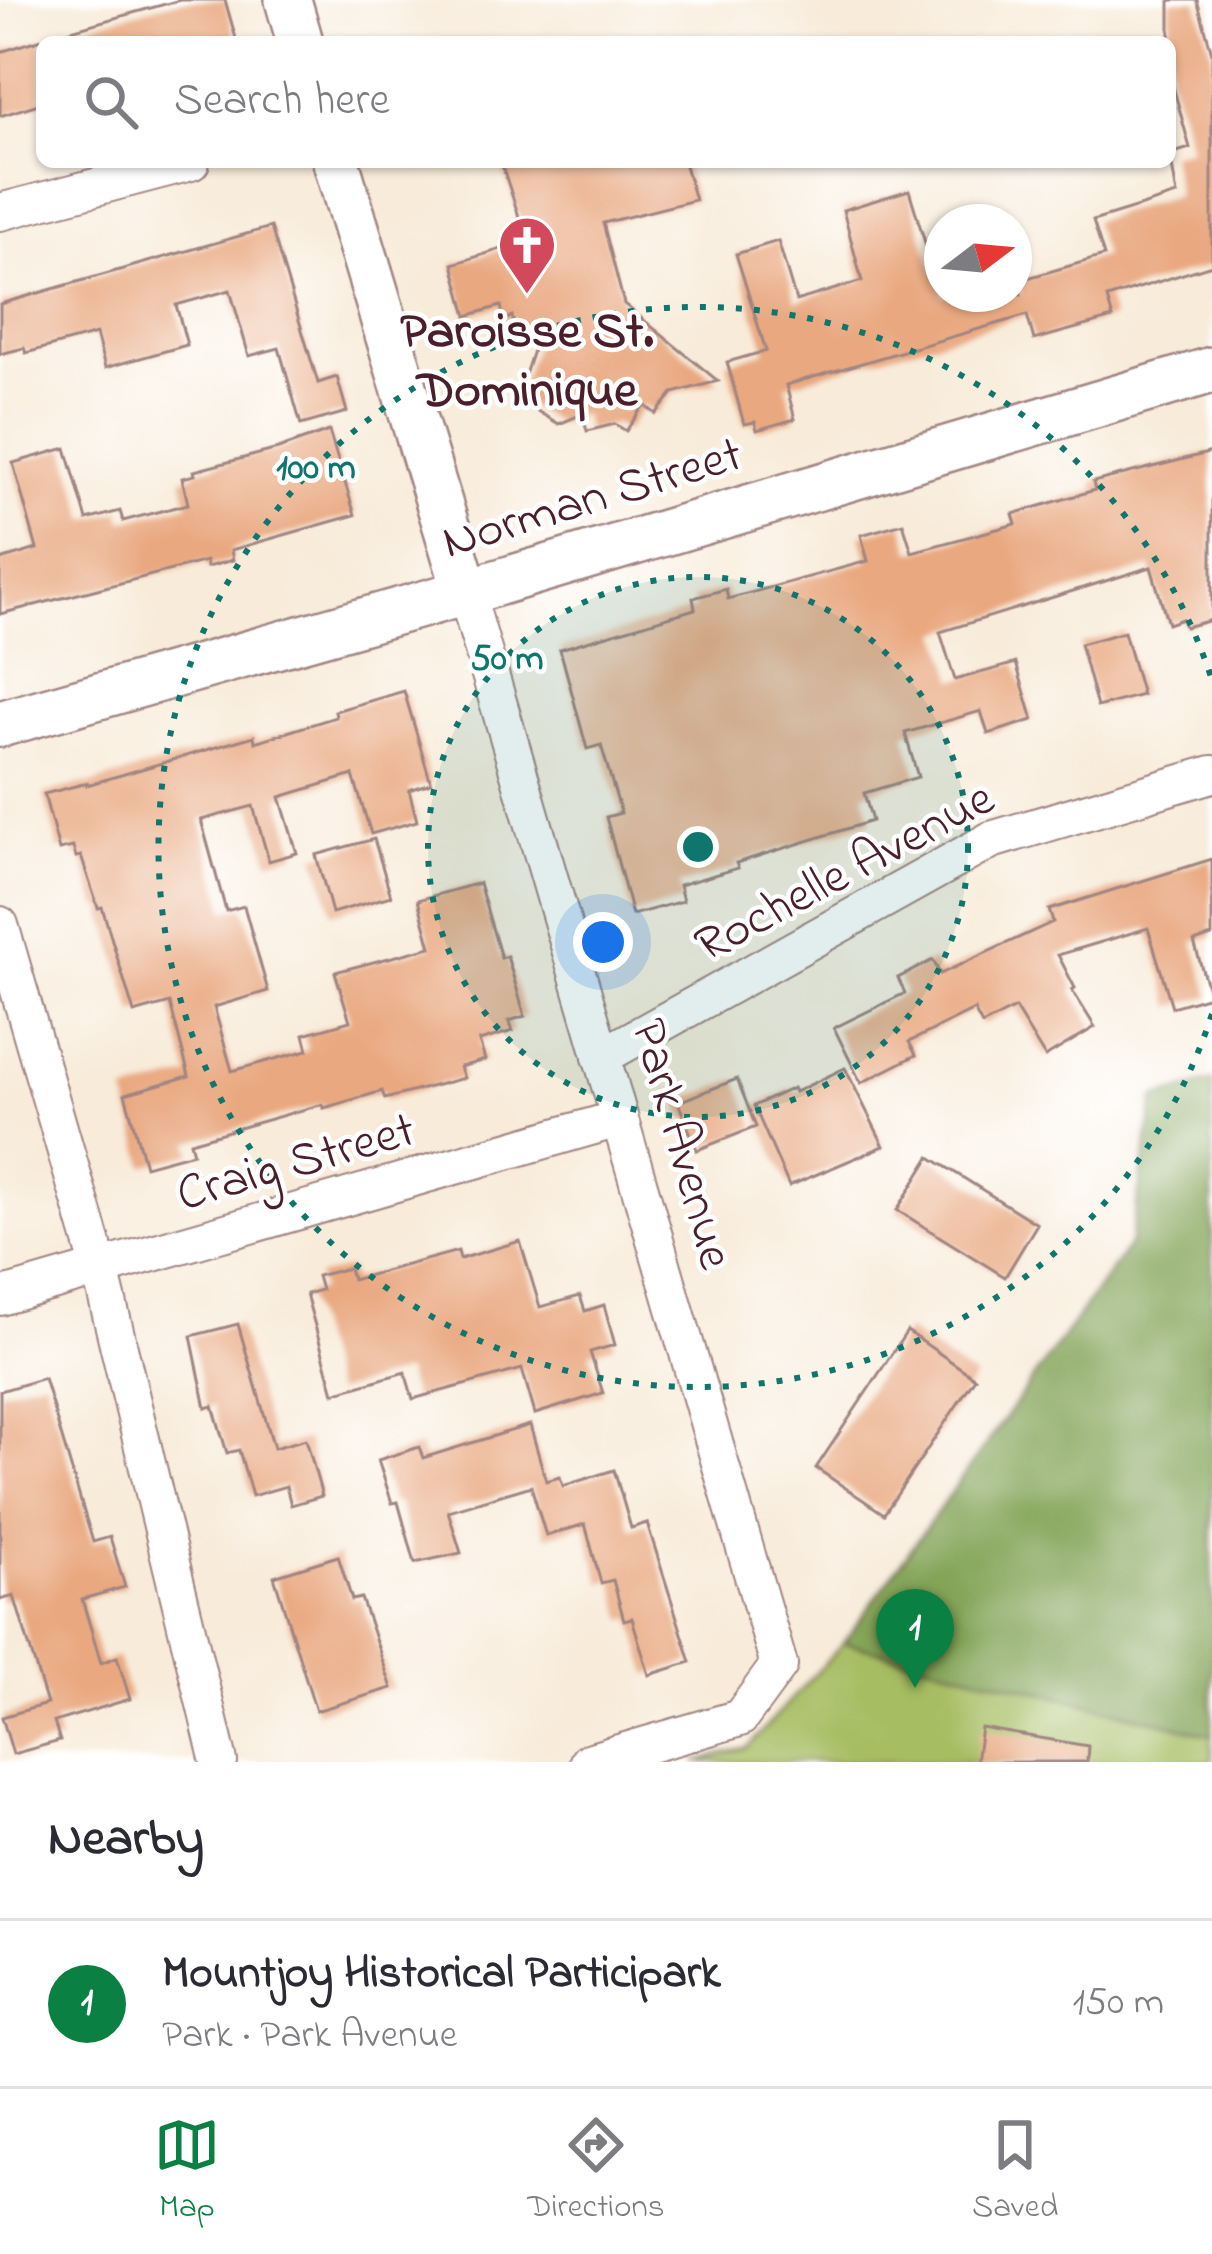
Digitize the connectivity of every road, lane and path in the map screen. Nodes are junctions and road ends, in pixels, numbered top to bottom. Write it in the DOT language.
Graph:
graph roads {
  1 [pos="288,0"];
  2 [pos="298,36"];
  3 [pos="168,168"];
  4 [pos="338,168"];
  5 [pos="0,212"];
  6 [pos="1212,370"];
  7 [pos="466,592"];
  8 [pos="0,724"];
  9 [pos="1212,774"];
  10 [pos="0,925"];
  11 [pos="601,1057"];
  12 [pos="618,1119"];
  13 [pos="100,1269"];
  14 [pos="0,1298"];
  15 [pos="219,1762"];
  16 [pos="588,1762"];
  1 -- 2 [label="street"];
  3 -- 5 [label="street"];
  4 -- 7 [label="street, Park Avenue"];
  6 -- 7 [label="street, Norman Street"];
  7 -- 8 [label="street, Norman Street"];
  7 -- 11 [label="street, Park Avenue"];
  9 -- 11 [label="street, Rochelle Avenue"];
  10 -- 13 [label="street"];
  11 -- 12 [label="street, Park Avenue"];
  12 -- 13 [label="street, Craig Street"];
  12 -- 16 [label="street, Park Avenue"];
  13 -- 14 [label="street, Craig Street"];
  13 -- 15 [label="street"];
}
